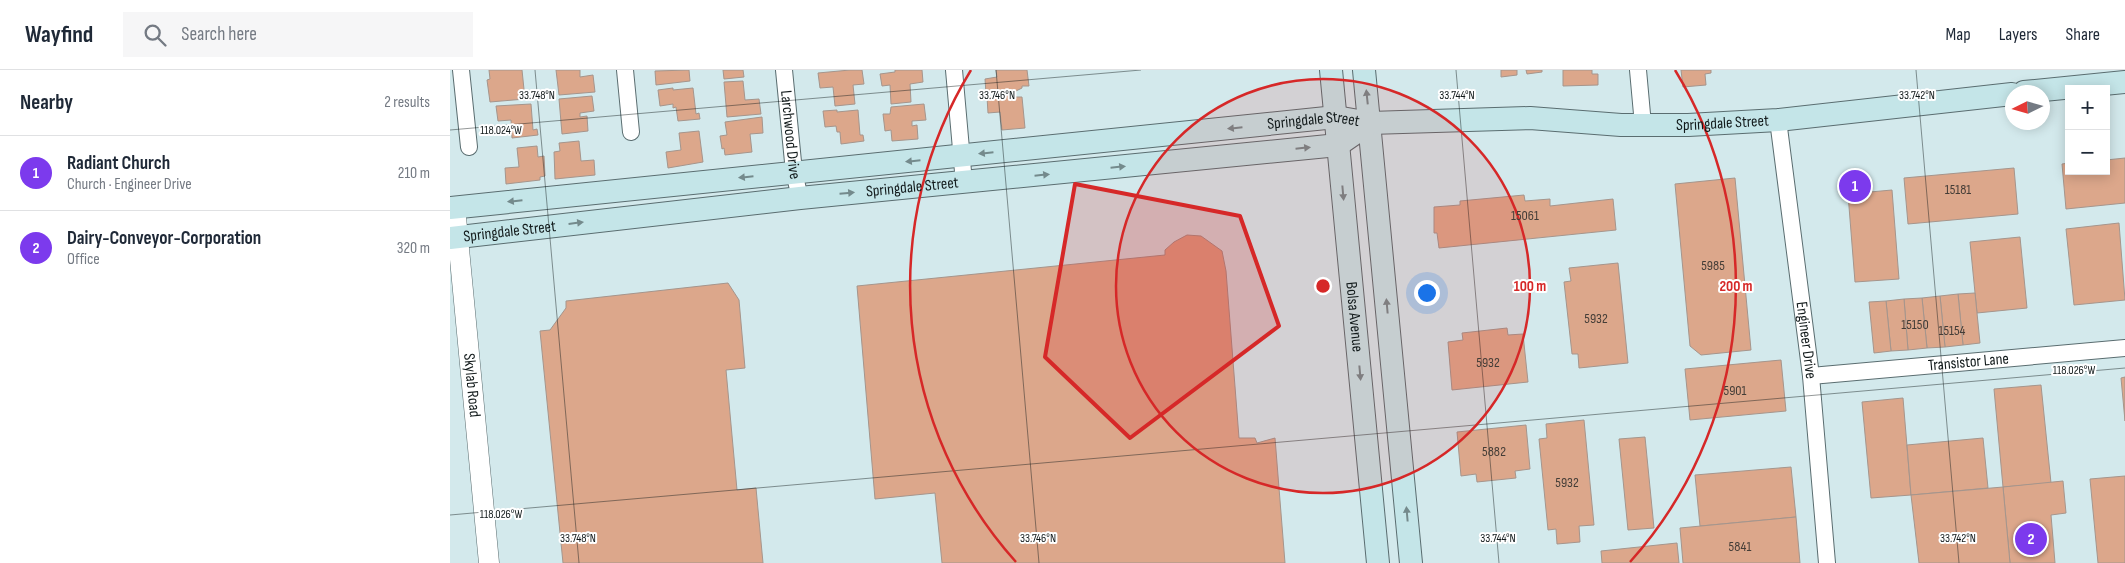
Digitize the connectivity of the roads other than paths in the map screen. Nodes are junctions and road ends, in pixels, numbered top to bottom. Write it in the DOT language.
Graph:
graph roads {
  1 [pos="461,70"];
  2 [pos="625,70"];
  3 [pos="784,70"];
  4 [pos="954,70"];
  5 [pos="1331,70"];
  6 [pos="1364,70"];
  7 [pos="1638,70"];
  8 [pos="2125,82"];
  9 [pos="2050,89"];
  10 [pos="2005,95"];
  11 [pos="1336,117"];
  12 [pos="1778,120"];
  13 [pos="1370,123"];
  14 [pos="1643,125"];
  15 [pos="631,132"];
  16 [pos="1338,145"];
  17 [pos="469,147"];
  18 [pos="962,156"];
  19 [pos="794,172"];
  20 [pos="964,183"];
  21 [pos="800,198"];
  22 [pos="452,207"];
  23 [pos="454,238"];
  24 [pos="2125,348"];
  25 [pos="1811,376"];
  26 [pos="1370,472"];
  27 [pos="489,563"];
  28 [pos="1378,563"];
  29 [pos="1390,563"];
  30 [pos="1411,563"];
  31 [pos="1828,563"];
  1 -- 17 [label="street"];
  2 -- 15 [label="street"];
  3 -- 19 [label="street, Larchwood Drive"];
  4 -- 18 [label="street"];
  5 -- 11 [label="main road, Bolsa Avenue"];
  13 -- 6 [label="main road, Bolsa Avenue, one-way"];
  7 -- 14 [label="street"];
  8 -- 9 [label="main road"];
  10 -- 12 [label="main road, Springdale Street"];
  11 -- 13 [label="main road, Springdale Street"];
  11 -- 16 [label="main road, Bolsa Avenue"];
  11 -- 18 [label="main road, Springdale Street, one-way"];
  12 -- 14 [label="main road, Springdale Street"];
  12 -- 25 [label="street, Engineer Drive"];
  13 -- 14 [label="main road, Springdale Street"];
  13 -- 16 [label="main road, Springdale Street"];
  30 -- 13 [label="main road, Bolsa Avenue, one-way"];
  20 -- 16 [label="main road, Springdale Street, one-way"];
  16 -- 26 [label="main road, Bolsa Avenue, one-way"];
  18 -- 19 [label="main road, Springdale Street, one-way"];
  18 -- 20 [label="street"];
  19 -- 21 [label="street, Larchwood Drive"];
  19 -- 22 [label="main road, Springdale Street, one-way"];
  21 -- 20 [label="main road, Springdale Street, one-way"];
  23 -- 21 [label="main road, Springdale Street, one-way"];
  22 -- 23 [label="street, Skylab Road"];
  23 -- 27 [label="street, Skylab Road"];
  24 -- 25 [label="street, Transistor Lane"];
  25 -- 31 [label="street, Engineer Drive"];
  26 -- 28 [label="main road, Bolsa Avenue"];
  26 -- 29 [label="main road"];
}
